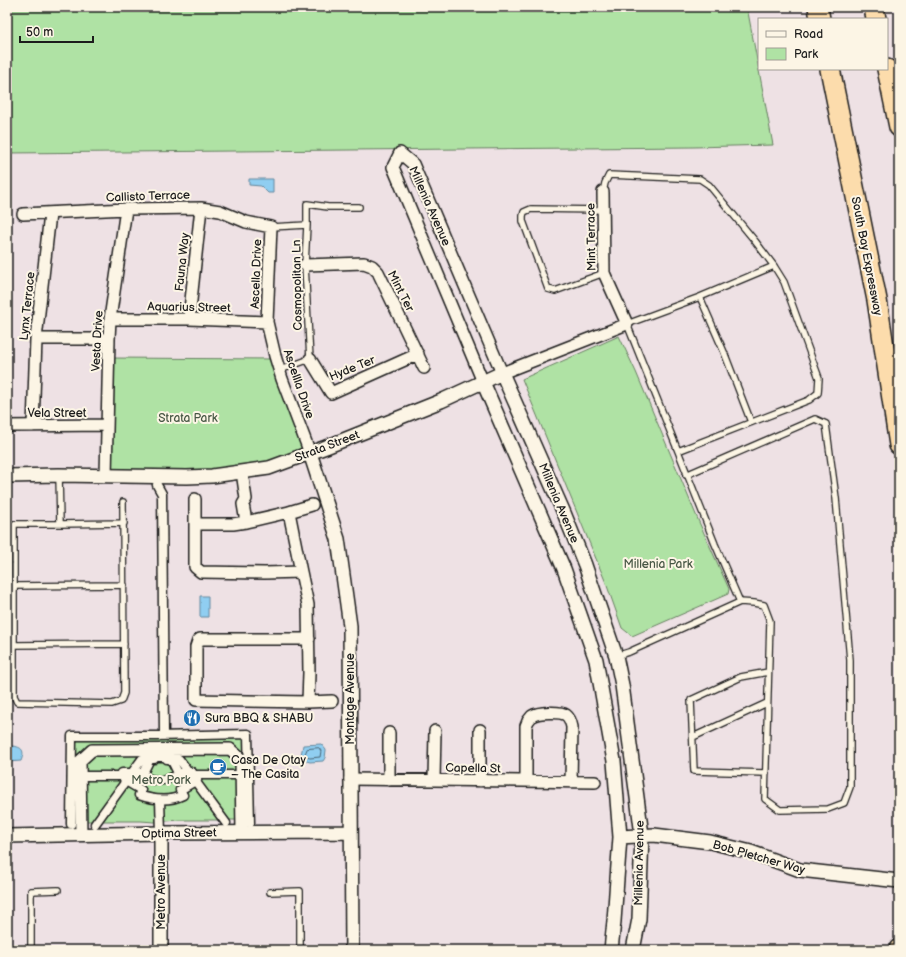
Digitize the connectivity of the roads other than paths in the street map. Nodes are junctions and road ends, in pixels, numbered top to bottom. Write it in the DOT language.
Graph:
graph roads {
  1 [pos="818,7"];
  2 [pos="874,7"];
  3 [pos="820,18"];
  4 [pos="876,18"];
  5 [pos="830,70"];
  6 [pos="887,70"];
  7 [pos="899,127"];
  8 [pos="604,192"];
  9 [pos="359,207"];
  10 [pos="201,208"];
  11 [pos="126,209"];
  12 [pos="604,210"];
  13 [pos="23,214"];
  14 [pos="50,214"];
  15 [pos="306,225"];
  16 [pos="271,227"];
  17 [pos="305,265"];
  18 [pos="774,266"];
  19 [pos="604,273"];
  20 [pos="700,298"];
  21 [pos="110,319"];
  22 [pos="189,319"];
  23 [pos="268,322"];
  24 [pos="627,324"];
  25 [pos="36,339"];
  26 [pos="109,339"];
  27 [pos="418,354"];
  28 [pos="310,359"];
  29 [pos="424,368"];
  30 [pos="280,370"];
  31 [pos="502,373"];
  32 [pos="484,382"];
  33 [pos="751,422"];
  34 [pos="107,425"];
  35 [pos="7,426"];
  36 [pos="33,426"];
  37 [pos="899,445"];
  38 [pos="678,451"];
  39 [pos="310,453"];
  40 [pos="239,472"];
  41 [pos="686,474"];
  42 [pos="59,475"];
  43 [pos="7,476"];
  44 [pos="106,476"];
  45 [pos="157,485"];
  46 [pos="195,499"];
  47 [pos="123,502"];
  48 [pos="312,505"];
  49 [pos="289,512"];
  50 [pos="246,522"];
  51 [pos="124,523"];
  52 [pos="60,524"];
  53 [pos="195,524"];
  54 [pos="302,572"];
  55 [pos="124,585"];
  56 [pos="14,586"];
  57 [pos="740,602"];
  58 [pos="309,639"];
  59 [pos="124,644"];
  60 [pos="14,645"];
  61 [pos="616,656"];
  62 [pos="596,663"];
  63 [pos="768,672"];
  64 [pos="332,701"];
  65 [pos="308,702"];
  66 [pos="767,703"];
  67 [pos="480,730"];
  68 [pos="435,731"];
  69 [pos="389,733"];
  70 [pos="162,736"];
  71 [pos="693,737"];
  72 [pos="160,755"];
  73 [pos="766,773"];
  74 [pos="245,775"];
  75 [pos="76,776"];
  76 [pos="128,776"];
  77 [pos="192,776"];
  78 [pos="350,779"];
  79 [pos="389,780"];
  80 [pos="434,780"];
  81 [pos="480,781"];
  82 [pos="526,781"];
  83 [pos="571,782"];
  84 [pos="595,782"];
  85 [pos="160,800"];
  86 [pos="226,823"];
  87 [pos="71,824"];
  88 [pos="95,824"];
  89 [pos="246,828"];
  90 [pos="350,832"];
  91 [pos="161,833"];
  92 [pos="81,835"];
  93 [pos="642,835"];
  94 [pos="7,836"];
  95 [pos="620,837"];
  96 [pos="899,881"];
  97 [pos="58,890"];
  98 [pos="270,892"];
  99 [pos="31,950"];
  100 [pos="161,950"];
  101 [pos="300,950"];
  102 [pos="352,950"];
  103 [pos="611,950"];
  104 [pos="633,950"];
  1 -- 3 [label="highway"];
  2 -- 4 [label="highway"];
  5 -- 37 [label="highway, South Bay Expressway"];
  6 -- 7 [label="highway"];
  8 -- 12 [label="street, Mint Terrace"];
  8 -- 18 [label="lane"];
  9 -- 15 [label="lane, Cosmopolitan Ln"];
  10 -- 11 [label="street, Callisto Terrace"];
  10 -- 16 [label="street, Callisto Terrace"];
  10 -- 22 [label="street, Fauna Way"];
  11 -- 14 [label="street, Callisto Terrace"];
  11 -- 21 [label="street, Vesta Drive"];
  12 -- 19 [label="street, Mint Terrace"];
  12 -- 19 [label="lane"];
  13 -- 14 [label="street, Callisto Terrace"];
  14 -- 25 [label="street, Lynx Terrace"];
  15 -- 16 [label="lane, Cosmopolitan Ln"];
  15 -- 17 [label="lane, Cosmopolitan Ln"];
  16 -- 23 [label="street, Ascella Drive"];
  17 -- 27 [label="street, Mint Ter"];
  17 -- 28 [label="lane, Cosmopolitan Ln"];
  18 -- 20 [label="lane"];
  18 -- 33 [label="lane"];
  19 -- 24 [label="street, Mint Terrace"];
  20 -- 24 [label="lane"];
  20 -- 33 [label="lane"];
  21 -- 22 [label="street, Aquarius Street"];
  21 -- 26 [label="street, Vesta Drive"];
  22 -- 23 [label="street, Aquarius Street"];
  23 -- 30 [label="street, Ascellla Drive"];
  24 -- 31 [label="street, Strata Street"];
  24 -- 38 [label="lane"];
  25 -- 26 [label="street"];
  25 -- 36 [label="street, Lynx Terrace"];
  26 -- 34 [label="street, Vesta Drive"];
  27 -- 28 [label="street, Hyde Ter"];
  27 -- 29 [label="street, Mint Ter"];
  28 -- 30 [label="lane"];
  30 -- 39 [label="street, Ascellla Drive"];
  31 -- 32 [label="street, Strata Street"];
  31 -- 32 [label="street, Millenia Avenue"];
  31 -- 61 [label="street, Millenia Avenue"];
  32 -- 39 [label="street, Strata Street"];
  32 -- 62 [label="street, Millenia Avenue"];
  33 -- 38 [label="lane"];
  34 -- 36 [label="street, Vela Street"];
  34 -- 44 [label="street, Vesta Drive"];
  35 -- 36 [label="street, Vela Street"];
  38 -- 41 [label="lane"];
  39 -- 40 [label="street, Strata Street"];
  39 -- 78 [label="street, Montage Avenue"];
  40 -- 44 [label="street, Strata Street"];
  40 -- 50 [label="street"];
  41 -- 57 [label="lane"];
  41 -- 73 [label="lane"];
  42 -- 43 [label="street, Strata Street"];
  42 -- 44 [label="street, Strata Street"];
  42 -- 52 [label="lane"];
  45 -- 70 [label="street"];
  46 -- 53 [label="street"];
  47 -- 51 [label="lane"];
  48 -- 49 [label="street"];
  49 -- 50 [label="street"];
  49 -- 54 [label="street"];
  50 -- 53 [label="street"];
  51 -- 52 [label="lane"];
  51 -- 55 [label="lane"];
  52 -- 56 [label="lane"];
  53 -- 54 [label="street"];
  54 -- 58 [label="street"];
  55 -- 56 [label="lane"];
  55 -- 59 [label="lane"];
  56 -- 60 [label="lane"];
  57 -- 61 [label="lane"];
  57 -- 63 [label="lane"];
  58 -- 65 [label="street"];
  58 -- 65 [label="street"];
  59 -- 60 [label="lane"];
  59 -- 60 [label="lane"];
  61 -- 62 [label="street"];
  61 -- 93 [label="street, Millenia Avenue"];
  62 -- 95 [label="street, Millenia Avenue"];
  63 -- 66 [label="lane"];
  63 -- 71 [label="lane"];
  64 -- 65 [label="street"];
  66 -- 71 [label="lane"];
  66 -- 73 [label="lane"];
  67 -- 81 [label="street"];
  68 -- 80 [label="street"];
  69 -- 79 [label="street"];
  70 -- 72 [label="street"];
  70 -- 74 [label="street"];
  70 -- 75 [label="street"];
  71 -- 73 [label="lane"];
  72 -- 74 [label="street"];
  72 -- 75 [label="street"];
  72 -- 76 [label="street"];
  72 -- 77 [label="street"];
  74 -- 77 [label="street"];
  74 -- 89 [label="street"];
  75 -- 76 [label="street"];
  75 -- 87 [label="street"];
  75 -- 92 [label="street"];
  76 -- 77 [label="street"];
  76 -- 85 [label="street"];
  76 -- 88 [label="street"];
  77 -- 85 [label="street"];
  77 -- 86 [label="street"];
  78 -- 79 [label="street, Capella St"];
  78 -- 90 [label="street, Montage Avenue"];
  79 -- 80 [label="street, Capella St"];
  80 -- 81 [label="street, Capella St"];
  81 -- 82 [label="street, Capella St"];
  82 -- 83 [label="street, Capella St"];
  82 -- 83 [label="street"];
  83 -- 84 [label="street, Capella St"];
  85 -- 91 [label="street"];
  89 -- 90 [label="street, Optima Street"];
  89 -- 91 [label="street, Optima Street"];
  90 -- 102 [label="street, Montage Avenue"];
  91 -- 92 [label="street, Optima Street"];
  91 -- 100 [label="street, Metro Avenue"];
  92 -- 94 [label="street, Optima Street"];
  93 -- 95 [label="street, Bob Pletcher Way"];
  93 -- 96 [label="street, Bob Pletcher Way"];
  93 -- 104 [label="street, Millenia Avenue"];
  95 -- 103 [label="street, Millenia Avenue"];
  97 -- 99 [label="lane"];
  98 -- 101 [label="lane"];
}
